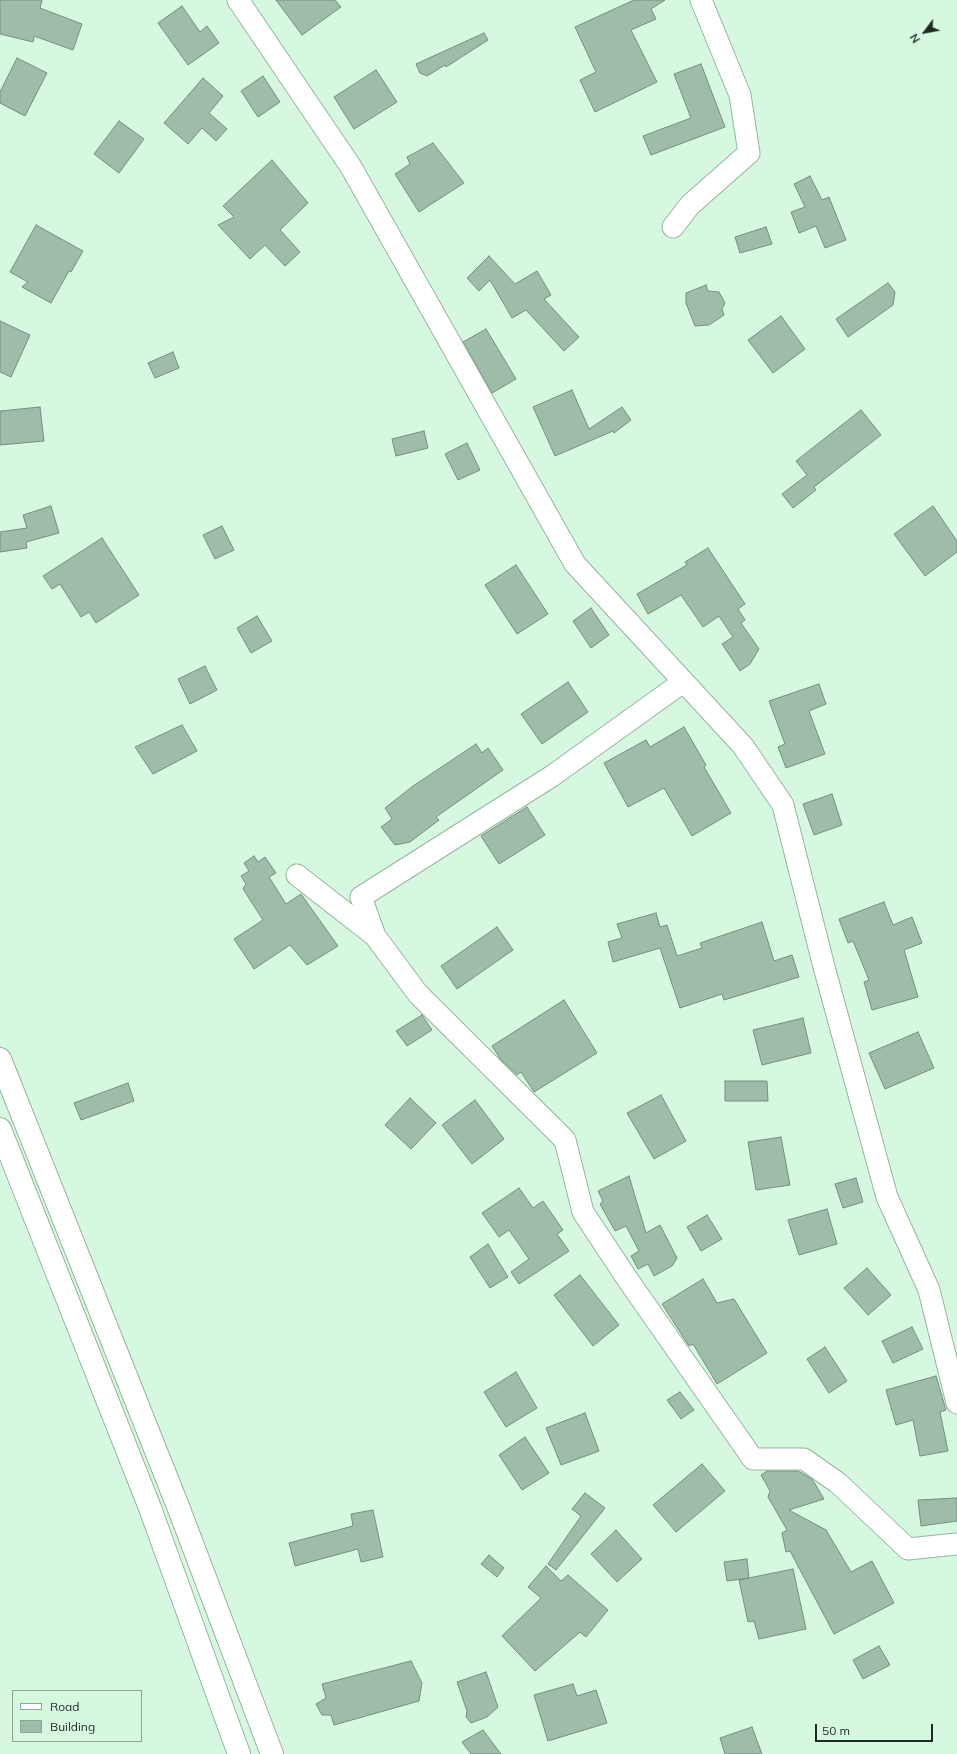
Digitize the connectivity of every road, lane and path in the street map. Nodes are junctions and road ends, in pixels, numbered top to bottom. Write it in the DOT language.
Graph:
graph roads {
  1 [pos="238,0"];
  2 [pos="701,0"];
  3 [pos="673,227"];
  4 [pos="684,682"];
  5 [pos="297,874"];
  6 [pos="375,936"];
  7 [pos="0,1059"];
  8 [pos="0,1129"];
  9 [pos="957,1403"];
  10 [pos="957,1544"];
  11 [pos="239,1754"];
  12 [pos="272,1754"];
  1 -- 4 [label="street"];
  2 -- 3 [label="street"];
  4 -- 6 [label="street"];
  4 -- 9 [label="street"];
  5 -- 6 [label="street"];
  6 -- 10 [label="street"];
  7 -- 12 [label="main road"];
  8 -- 11 [label="main road"];
}
